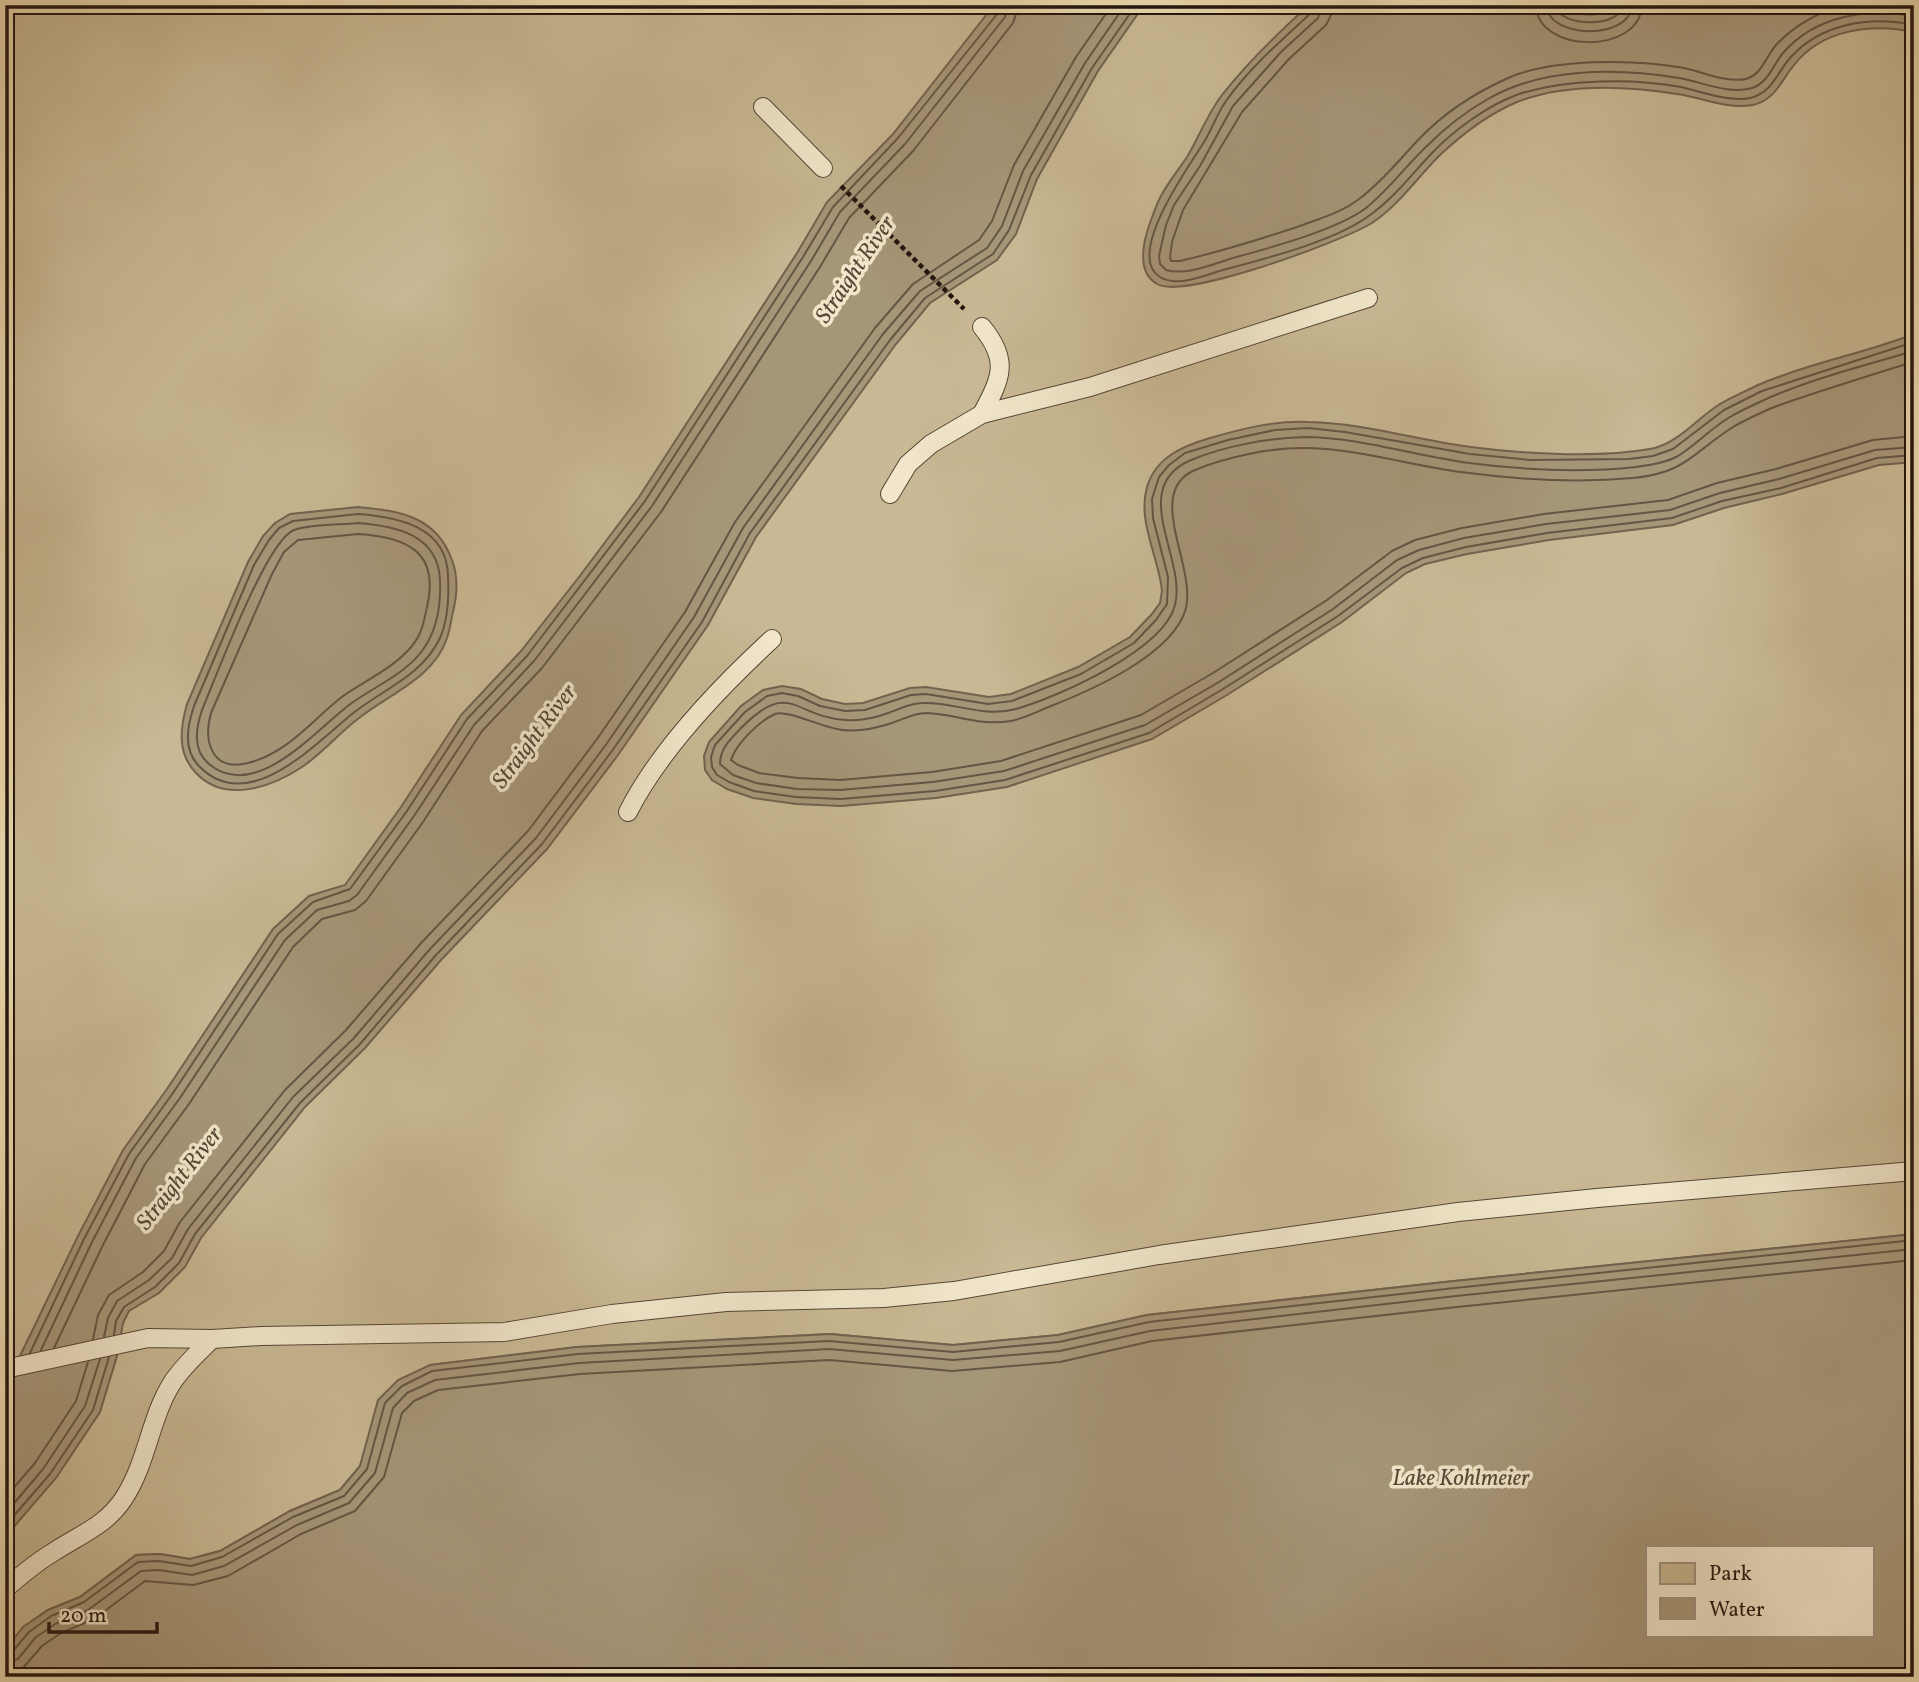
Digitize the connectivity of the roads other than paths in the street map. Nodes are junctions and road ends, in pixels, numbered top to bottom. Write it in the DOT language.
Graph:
graph roads {
  1 [pos="763,107"];
  2 [pos="823,168"];
  3 [pos="1368,298"];
  4 [pos="982,327"];
  5 [pos="982,414"];
  6 [pos="890,494"];
  7 [pos="772,639"];
  8 [pos="628,812"];
  9 [pos="1914,1171"];
  10 [pos="212,1339"];
  11 [pos="5,1369"];
  12 [pos="5,1589"];
  1 -- 2 [label="lane"];
  3 -- 5 [label="lane"];
  4 -- 5 [label="lane"];
  5 -- 6 [label="lane"];
  7 -- 8 [label="lane"];
  9 -- 10 [label="lane"];
  10 -- 11 [label="lane"];
  10 -- 12 [label="lane"];
}
